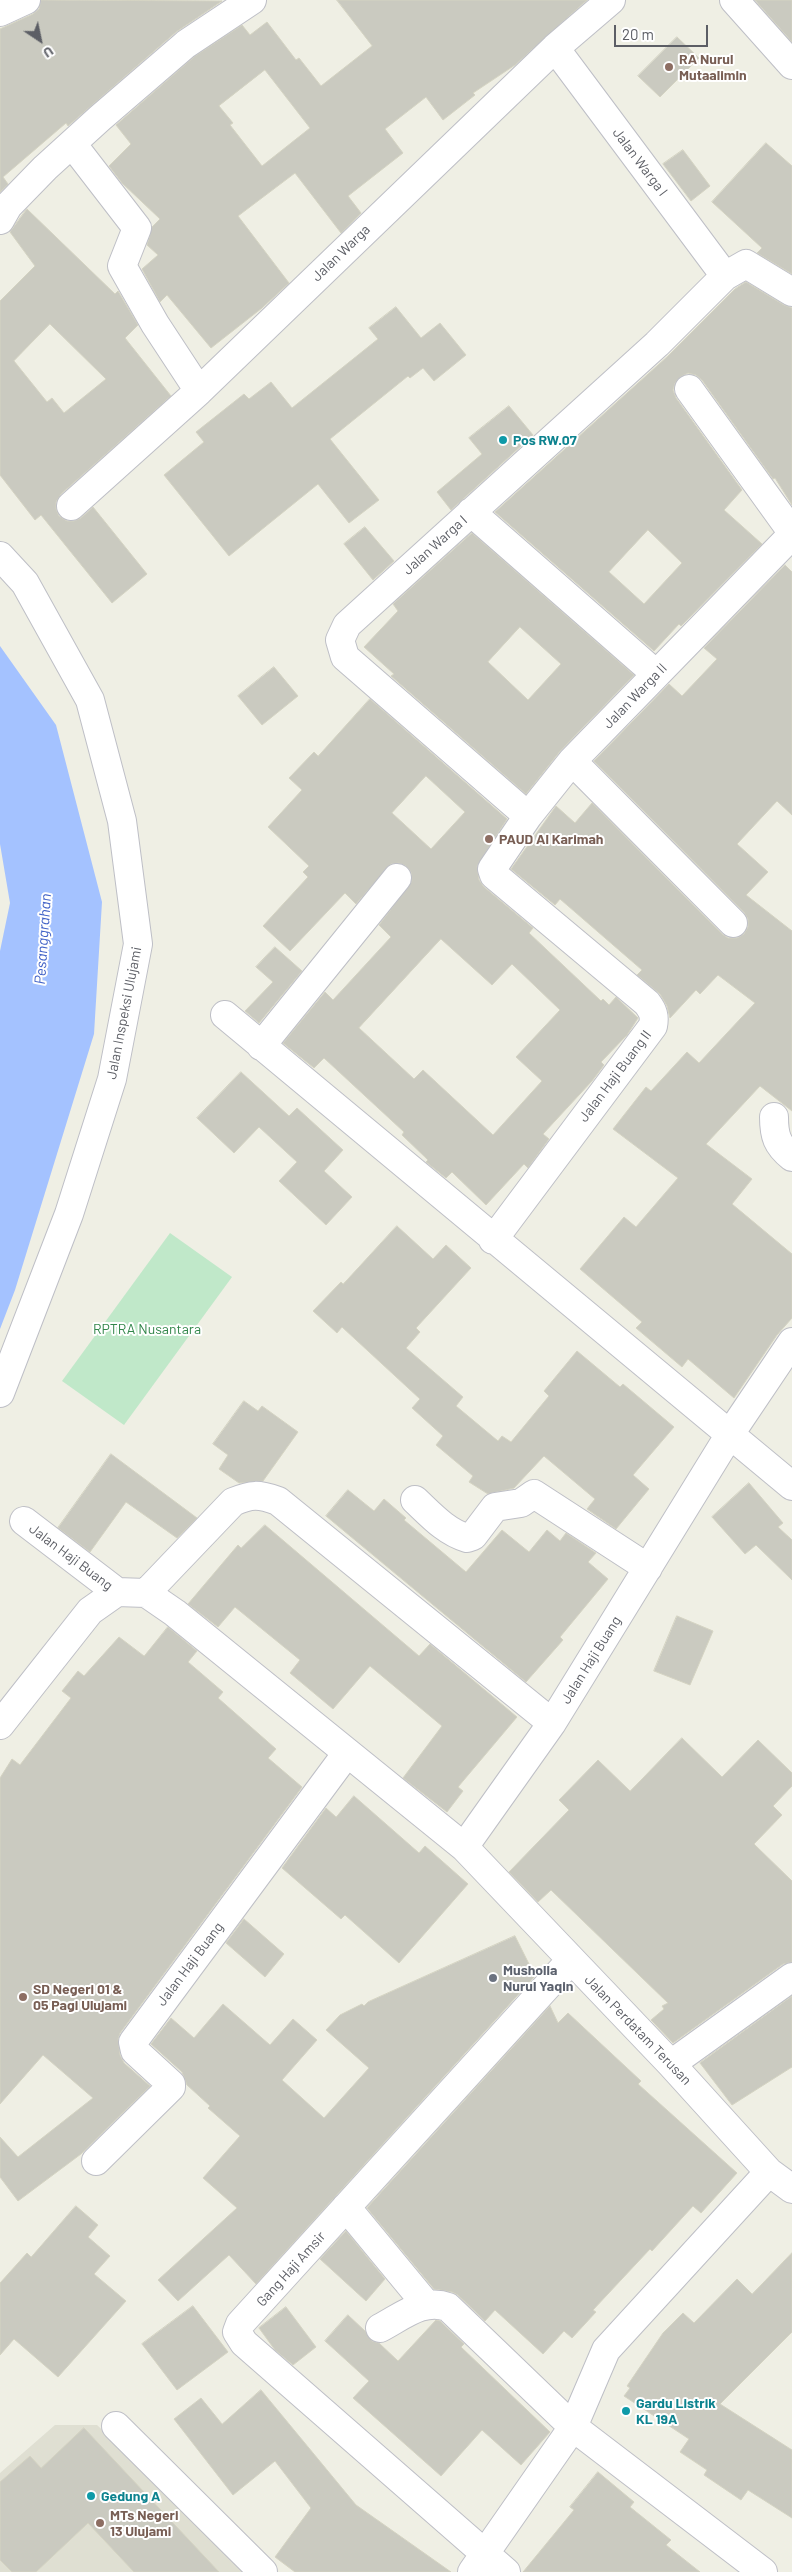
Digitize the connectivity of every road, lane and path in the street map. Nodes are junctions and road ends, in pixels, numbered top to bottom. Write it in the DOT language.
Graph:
graph roads {
  1 [pos="26,0"];
  2 [pos="611,0"];
  3 [pos="734,0"];
  4 [pos="244,2"];
  5 [pos="0,12"];
  6 [pos="555,48"];
  7 [pos="792,65"];
  8 [pos="73,145"];
  9 [pos="0,220"];
  10 [pos="736,270"];
  11 [pos="792,292"];
  12 [pos="689,389"];
  13 [pos="198,391"];
  14 [pos="71,506"];
  15 [pos="471,512"];
  16 [pos="792,533"];
  17 [pos="0,556"];
  18 [pos="656,674"];
  19 [pos="572,762"];
  20 [pos="528,816"];
  21 [pos="492,869"];
  22 [pos="397,878"];
  23 [pos="733,923"];
  24 [pos="225,1015"];
  25 [pos="261,1046"];
  26 [pos="774,1117"];
  27 [pos="792,1158"];
  28 [pos="493,1240"];
  29 [pos="792,1342"];
  30 [pos="0,1393"];
  31 [pos="730,1434"];
  32 [pos="792,1486"];
  33 [pos="415,1500"];
  34 [pos="24,1521"];
  35 [pos="648,1568"];
  36 [pos="117,1592"];
  37 [pos="146,1593"];
  38 [pos="552,1723"];
  39 [pos="0,1725"];
  40 [pos="347,1753"];
  41 [pos="464,1847"];
  42 [pos="571,1960"];
  43 [pos="792,1977"];
  44 [pos="672,2064"];
  45 [pos="96,2161"];
  46 [pos="769,2172"];
  47 [pos="792,2189"];
  48 [pos="346,2207"];
  49 [pos="426,2304"];
  50 [pos="380,2328"];
  51 [pos="116,2426"];
  52 [pos="573,2427"];
  53 [pos="478,2563"];
  54 [pos="263,2572"];
  55 [pos="506,2572"];
  56 [pos="763,2572"];
  1 -- 5 [label="street"];
  2 -- 6 [label="street, Jalan Warga"];
  3 -- 7 [label="street"];
  4 -- 8 [label="street"];
  6 -- 10 [label="street, Jalan Warga I"];
  6 -- 13 [label="street, Jalan Warga"];
  8 -- 9 [label="street"];
  8 -- 13 [label="street"];
  10 -- 11 [label="street"];
  10 -- 15 [label="street, Jalan Warga I"];
  12 -- 16 [label="street"];
  13 -- 14 [label="street, Jalan Warga"];
  15 -- 18 [label="street"];
  15 -- 20 [label="street, Jalan Warga I"];
  16 -- 18 [label="street, Jalan Warga II"];
  17 -- 30 [label="street, Jalan Inspeksi Ulujami"];
  18 -- 19 [label="street, Jalan Warga II"];
  19 -- 20 [label="street, Jalan Warga II"];
  19 -- 23 [label="street"];
  20 -- 21 [label="street, Jalan Warga II"];
  21 -- 28 [label="street, Jalan Haji Buang II"];
  22 -- 25 [label="street"];
  24 -- 25 [label="street"];
  25 -- 28 [label="street"];
  26 -- 27 [label="street"];
  28 -- 31 [label="street"];
  29 -- 31 [label="street, Jalan Haji Buang"];
  31 -- 32 [label="street"];
  31 -- 35 [label="street, Jalan Haji Buang"];
  33 -- 35 [label="street"];
  34 -- 36 [label="street, Jalan Haji Buang"];
  35 -- 38 [label="street, Jalan Haji Buang"];
  36 -- 37 [label="street, Jalan Haji Buang"];
  36 -- 39 [label="street, Jalan Haji Buang"];
  37 -- 38 [label="street"];
  37 -- 40 [label="street"];
  38 -- 41 [label="street, Jalan Haji Buang"];
  40 -- 41 [label="street"];
  40 -- 45 [label="street, Jalan Haji Buang"];
  41 -- 42 [label="street, Jalan Perdatam Terusan"];
  42 -- 44 [label="street, Jalan Perdatam Terusan"];
  42 -- 48 [label="street, Gang Haji Amsir"];
  43 -- 44 [label="street"];
  44 -- 46 [label="street, Jalan Perdatam Terusan"];
  46 -- 47 [label="street, Jalan Perdatam Terusan"];
  46 -- 52 [label="street"];
  48 -- 49 [label="street"];
  48 -- 53 [label="street, Gang Haji Amsir"];
  49 -- 50 [label="street"];
  49 -- 52 [label="street"];
  51 -- 54 [label="street"];
  52 -- 53 [label="street"];
  52 -- 56 [label="street"];
  53 -- 55 [label="street"];
}
